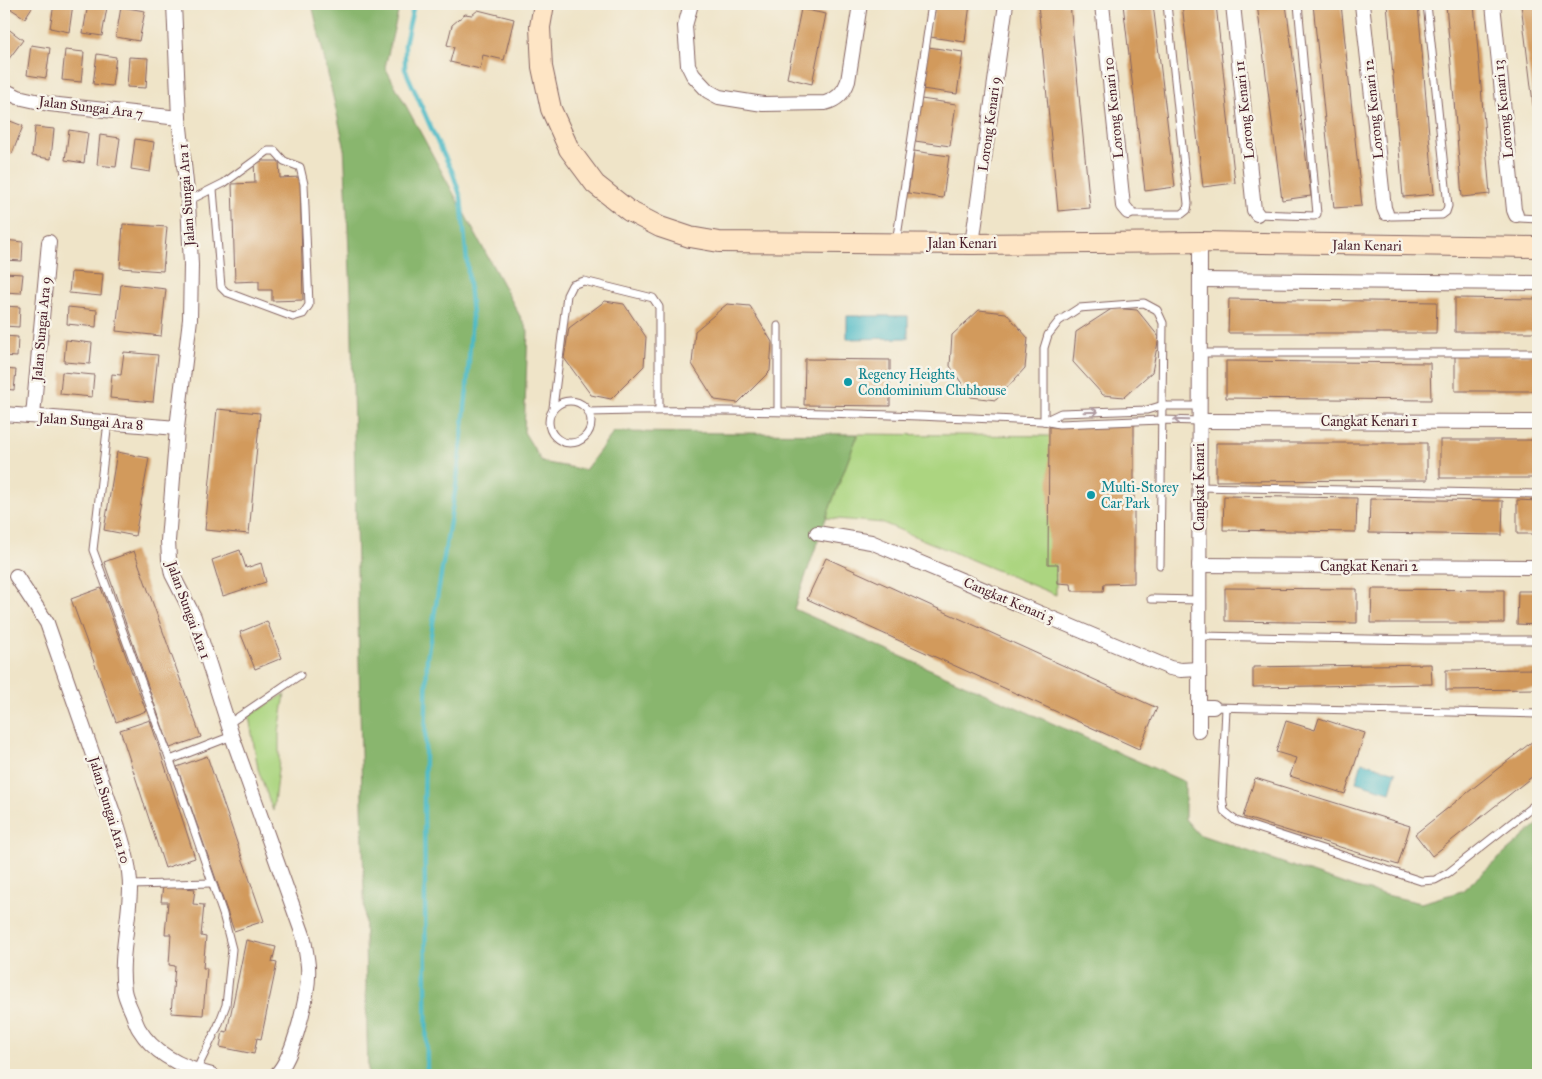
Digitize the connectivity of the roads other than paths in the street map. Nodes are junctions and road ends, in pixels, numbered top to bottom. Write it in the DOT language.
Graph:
graph roads {
  1 [pos="174,4"];
  2 [pos="544,4"];
  3 [pos="691,4"];
  4 [pos="860,4"];
  5 [pos="932,4"];
  6 [pos="1006,4"];
  7 [pos="1102,4"];
  8 [pos="1167,4"];
  9 [pos="1232,4"];
  10 [pos="1298,4"];
  11 [pos="1362,4"];
  12 [pos="1427,4"];
  13 [pos="1493,4"];
  14 [pos="4,90"];
  15 [pos="179,118"];
  16 [pos="213,189"];
  17 [pos="188,201"];
  18 [pos="1128,212"];
  19 [pos="1386,213"];
  20 [pos="1257,214"];
  21 [pos="1516,215"];
  22 [pos="1538,219"];
  23 [pos="49,242"];
  24 [pos="1200,242"];
  25 [pos="896,243"];
  26 [pos="972,244"];
  27 [pos="1538,247"];
  28 [pos="1200,280"];
  29 [pos="1538,282"];
  30 [pos="778,326"];
  31 [pos="1200,353"];
  32 [pos="1538,353"];
  33 [pos="1163,406"];
  34 [pos="1200,406"];
  35 [pos="553,408"];
  36 [pos="659,410"];
  37 [pos="778,411"];
  38 [pos="589,412"];
  39 [pos="4,414"];
  40 [pos="33,416"];
  41 [pos="1162,420"];
  42 [pos="1044,421"];
  43 [pos="1199,421"];
  44 [pos="108,422"];
  45 [pos="1538,422"];
  46 [pos="178,428"];
  47 [pos="1200,487"];
  48 [pos="1538,494"];
  49 [pos="818,533"];
  50 [pos="1160,565"];
  51 [pos="1199,565"];
  52 [pos="1538,567"];
  53 [pos="16,576"];
  54 [pos="1151,599"];
  55 [pos="1199,600"];
  56 [pos="1199,636"];
  57 [pos="1538,640"];
  58 [pos="1199,669"];
  59 [pos="300,675"];
  60 [pos="1213,708"];
  61 [pos="1538,714"];
  62 [pos="230,730"];
  63 [pos="1199,731"];
  64 [pos="170,760"];
  65 [pos="1538,802"];
  66 [pos="212,883"];
  67 [pos="130,884"];
  68 [pos="196,1071"];
  69 [pos="212,1075"];
  70 [pos="276,1075"];
  1 -- 15 [label="street, Jalan Sungai Ara 1"];
  2 -- 25 [label="street, Jalan Kenari"];
  3 -- 4 [label="street"];
  5 -- 25 [label="lane"];
  6 -- 26 [label="street, Lorong Kenari 9"];
  7 -- 18 [label="street, Lorong Kenari 10"];
  8 -- 18 [label="lane"];
  9 -- 20 [label="street, Lorong Kenari 11"];
  10 -- 20 [label="lane"];
  11 -- 19 [label="street, Lorong Kenari 12"];
  12 -- 19 [label="lane"];
  13 -- 21 [label="street, Lorong Kenari 13"];
  14 -- 15 [label="street, Jalan Sungai Ara 7"];
  15 -- 17 [label="street, Jalan Sungai Ara 1"];
  16 -- 16 [label="lane"];
  16 -- 17 [label="lane"];
  17 -- 46 [label="street, Jalan Sungai Ara 1"];
  21 -- 22 [label="lane"];
  23 -- 40 [label="street, Jalan Sungai Ara 9"];
  24 -- 26 [label="street, Jalan Kenari"];
  24 -- 27 [label="street, Jalan Kenari"];
  24 -- 28 [label="street, Cangkat Kenari"];
  25 -- 26 [label="street, Jalan Kenari"];
  28 -- 29 [label="street"];
  28 -- 31 [label="street, Cangkat Kenari"];
  30 -- 37 [label="lane"];
  31 -- 32 [label="lane"];
  31 -- 34 [label="street, Cangkat Kenari"];
  33 -- 34 [label="lane"];
  33 -- 41 [label="lane"];
  42 -- 33 [label="lane, one-way"];
  33 -- 42 [label="lane"];
  34 -- 43 [label="street, Cangkat Kenari"];
  35 -- 36 [label="lane"];
  35 -- 38 [label="lane"];
  35 -- 38 [label="lane"];
  36 -- 37 [label="lane"];
  36 -- 38 [label="lane"];
  37 -- 42 [label="lane"];
  39 -- 40 [label="street, Jalan Sungai Ara 8"];
  40 -- 44 [label="street, Jalan Sungai Ara 8"];
  41 -- 42 [label="lane"];
  43 -- 41 [label="lane, one-way"];
  41 -- 50 [label="lane"];
  43 -- 45 [label="street, Cangkat Kenari 1"];
  43 -- 47 [label="street, Cangkat Kenari"];
  44 -- 46 [label="street, Jalan Sungai Ara 8"];
  44 -- 64 [label="lane"];
  46 -- 62 [label="street, Jalan Sungai Ara 1"];
  47 -- 48 [label="lane"];
  47 -- 51 [label="street, Cangkat Kenari"];
  49 -- 58 [label="street, Cangkat Kenari 3"];
  51 -- 52 [label="street, Cangkat Kenari 2"];
  51 -- 55 [label="street, Cangkat Kenari"];
  53 -- 67 [label="street, Jalan Sungai Ara 10"];
  54 -- 55 [label="lane"];
  55 -- 56 [label="street, Cangkat Kenari"];
  56 -- 57 [label="lane"];
  56 -- 58 [label="street, Cangkat Kenari"];
  58 -- 60 [label="street, Cangkat Kenari"];
  59 -- 62 [label="lane"];
  60 -- 61 [label="lane"];
  60 -- 63 [label="street, Cangkat Kenari"];
  60 -- 65 [label="lane"];
  62 -- 64 [label="lane"];
  62 -- 70 [label="street, Jalan Sungai Ara 1"];
  64 -- 66 [label="lane"];
  66 -- 67 [label="lane"];
  66 -- 68 [label="lane"];
  67 -- 68 [label="street, Jalan Sungai Ara 10"];
  68 -- 69 [label="street, Jalan Sungai Ara 10"];
}
